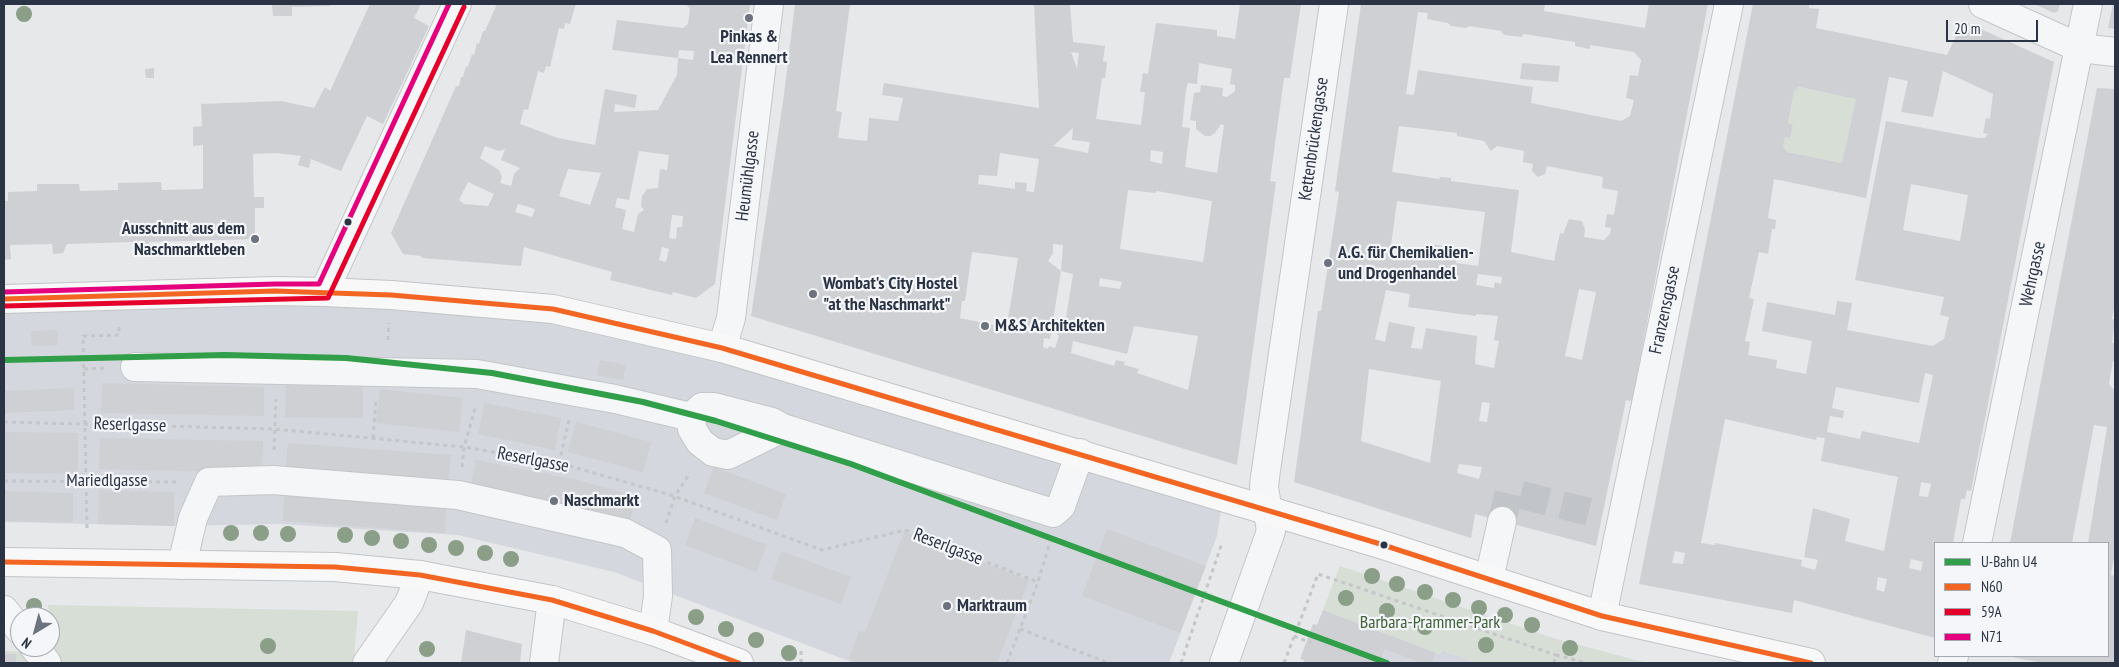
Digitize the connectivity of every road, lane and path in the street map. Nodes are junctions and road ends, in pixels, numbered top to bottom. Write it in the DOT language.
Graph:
graph roads {
  1 [pos="457,4"];
  2 [pos="769,4"];
  3 [pos="1334,4"];
  4 [pos="1729,4"];
  5 [pos="1983,4"];
  6 [pos="2088,4"];
  7 [pos="2080,48"];
  8 [pos="2115,52"];
  9 [pos="324,292"];
  10 [pos="4,299"];
  11 [pos="112,335"];
  12 [pos="722,348"];
  13 [pos="135,367"];
  14 [pos="377,390"];
  15 [pos="276,392"];
  16 [pos="476,398"];
  17 [pos="692,417"];
  18 [pos="569,421"];
  19 [pos="4,422"];
  20 [pos="85,424"];
  21 [pos="783,428"];
  22 [pos="274,429"];
  23 [pos="373,438"];
  24 [pos="464,447"];
  25 [pos="706,447"];
  26 [pos="1080,453"];
  27 [pos="559,463"];
  28 [pos="4,480"];
  29 [pos="273,480"];
  30 [pos="86,481"];
  31 [pos="209,482"];
  32 [pos="458,495"];
  33 [pos="675,496"];
  34 [pos="1061,506"];
  35 [pos="1269,511"];
  36 [pos="1502,521"];
  37 [pos="87,528"];
  38 [pos="1977,542"];
  39 [pos="1222,543"];
  40 [pos="657,550"];
  41 [pos="4,562"];
  42 [pos="182,564"];
  43 [pos="420,574"];
  44 [pos="1489,580"];
  45 [pos="1038,582"];
  46 [pos="552,600"];
  47 [pos="1602,616"];
  48 [pos="1020,629"];
  49 [pos="654,632"];
  50 [pos="1294,636"];
  51 [pos="1311,642"];
  52 [pos="801,647"];
  53 [pos="1556,655"];
  54 [pos="367,663"];
  55 [pos="544,663"];
  56 [pos="739,663"];
  57 [pos="801,663"];
  58 [pos="1007,663"];
  59 [pos="1109,663"];
  60 [pos="1181,663"];
  61 [pos="1224,663"];
  62 [pos="1284,663"];
  63 [pos="1554,663"];
  64 [pos="1586,663"];
  65 [pos="1811,663"];
  1 -- 9 [label="street"];
  2 -- 12 [label="street, Heumühlgasse"];
  3 -- 35 [label="street, Kettenbrückengasse"];
  4 -- 47 [label="street, Franzensgasse"];
  5 -- 7 [label="street"];
  6 -- 7 [label="street, Wehrgasse"];
  7 -- 8 [label="street"];
  7 -- 38 [label="street, Wehrgasse"];
  9 -- 10 [label="main road"];
  9 -- 12 [label="main road"];
  11 -- 20 [label="path"];
  12 -- 26 [label="main road"];
  13 -- 17 [label="street"];
  14 -- 23 [label="path"];
  15 -- 22 [label="path"];
  16 -- 24 [label="path"];
  17 -- 21 [label="street"];
  17 -- 25 [label="street"];
  18 -- 27 [label="path"];
  19 -- 20 [label="path, Reserlgasse"];
  20 -- 22 [label="path, Reserlgasse"];
  20 -- 30 [label="path"];
  21 -- 25 [label="street"];
  21 -- 34 [label="street"];
  22 -- 23 [label="path, Reserlgasse"];
  22 -- 29 [label="path"];
  23 -- 24 [label="path, Reserlgasse"];
  24 -- 27 [label="path, Reserlgasse"];
  24 -- 32 [label="path"];
  25 -- 33 [label="path"];
  26 -- 34 [label="street"];
  26 -- 35 [label="main road"];
  27 -- 33 [label="path, Reserlgasse"];
  28 -- 30 [label="path, Mariedlgasse"];
  29 -- 31 [label="street"];
  29 -- 32 [label="street"];
  30 -- 31 [label="path, Mariedlgasse"];
  30 -- 37 [label="path"];
  31 -- 42 [label="street"];
  32 -- 40 [label="street"];
  33 -- 40 [label="path"];
  33 -- 45 [label="path, Reserlgasse"];
  34 -- 45 [label="path"];
  35 -- 44 [label="main road"];
  35 -- 61 [label="street, Kettenbrückengasse"];
  36 -- 44 [label="street"];
  39 -- 60 [label="path"];
  40 -- 49 [label="street"];
  41 -- 42 [label="main road"];
  42 -- 43 [label="main road"];
  43 -- 46 [label="main road"];
  43 -- 54 [label="street"];
  44 -- 47 [label="main road"];
  45 -- 48 [label="path"];
  46 -- 49 [label="main road"];
  46 -- 55 [label="street"];
  47 -- 65 [label="main road"];
  48 -- 58 [label="path"];
  48 -- 59 [label="path"];
  49 -- 56 [label="main road"];
  50 -- 51 [label="path"];
  50 -- 53 [label="path"];
  50 -- 62 [label="path"];
  52 -- 57 [label="path"];
  53 -- 63 [label="path"];
  53 -- 64 [label="path"];
}
